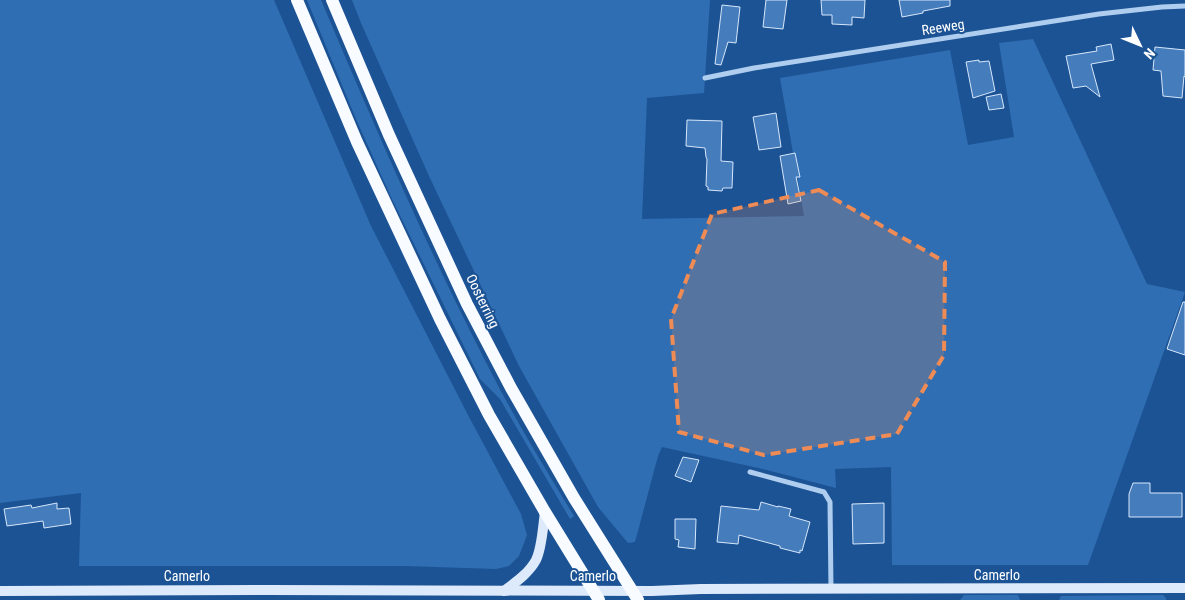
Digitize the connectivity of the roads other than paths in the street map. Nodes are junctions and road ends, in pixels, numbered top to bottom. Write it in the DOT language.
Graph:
graph roads {
  1 [pos="297,0"];
  2 [pos="332,0"];
  3 [pos="1185,6"];
  4 [pos="705,78"];
  5 [pos="750,472"];
  6 [pos="545,512"];
  7 [pos="1185,588"];
  8 [pos="701,589"];
  9 [pos="831,589"];
  10 [pos="0,591"];
  11 [pos="504,591"];
  12 [pos="596,595"];
  13 [pos="635,595"];
  14 [pos="695,600"];
  1 -- 6 [label="main road"];
  2 -- 13 [label="main road, Oosterring"];
  3 -- 4 [label="street, Reeweg"];
  5 -- 9 [label="street"];
  6 -- 11 [label="main road"];
  6 -- 12 [label="main road"];
  7 -- 9 [label="main road, Camerlo"];
  8 -- 9 [label="main road, Camerlo"];
  8 -- 13 [label="main road, Camerlo"];
  8 -- 14 [label="main road"];
  10 -- 11 [label="main road, Camerlo"];
  11 -- 12 [label="main road, Camerlo"];
  12 -- 13 [label="main road, Camerlo"];
}
